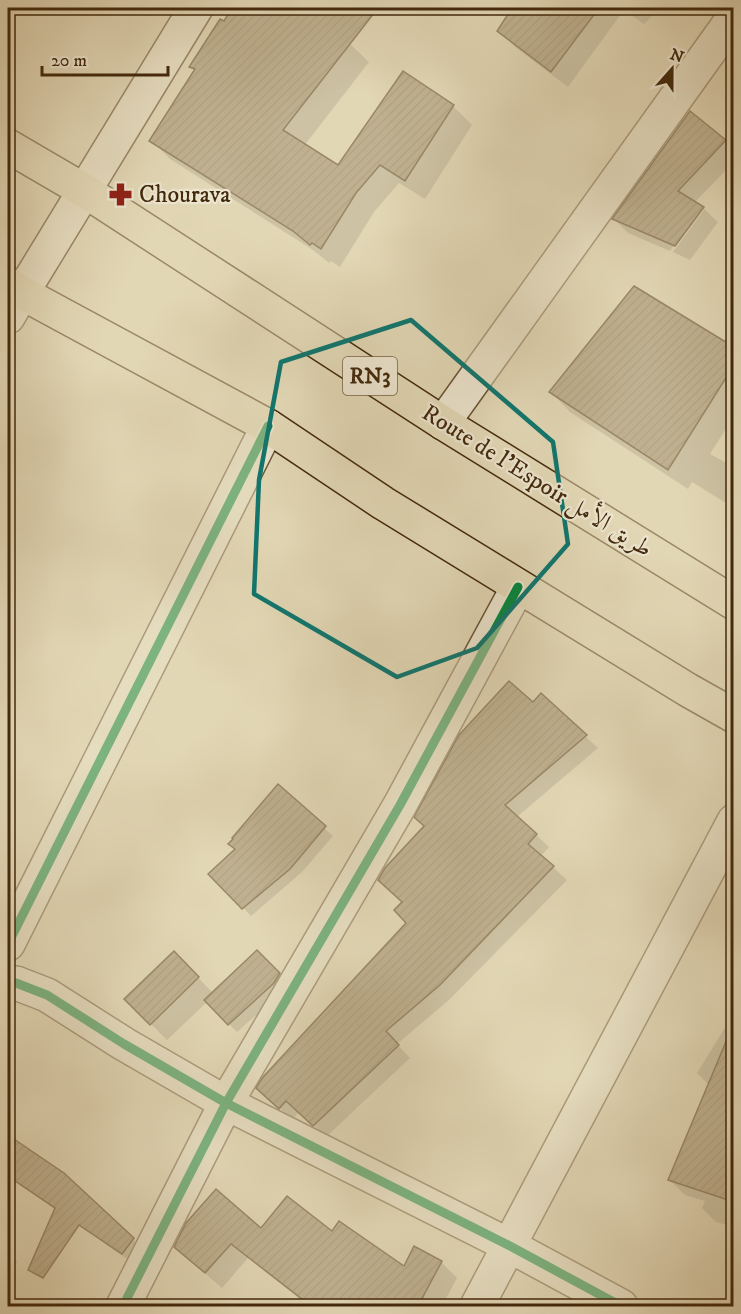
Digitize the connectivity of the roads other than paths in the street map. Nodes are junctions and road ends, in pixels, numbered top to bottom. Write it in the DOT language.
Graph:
graph roads {
  1 [pos="196,8"];
  2 [pos="734,17"];
  3 [pos="8,146"];
  4 [pos="85,191"];
  5 [pos="12,298"];
  6 [pos="443,423"];
  7 [pos="268,426"];
  8 [pos="518,587"];
  9 [pos="734,603"];
  10 [pos="734,716"];
  11 [pos="734,821"];
  12 [pos="8,944"];
  13 [pos="8,982"];
  14 [pos="226,1103"];
  15 [pos="510,1246"];
  16 [pos="123,1306"];
  17 [pos="477,1306"];
  18 [pos="621,1306"];
  1 -- 4 [label="street"];
  2 -- 6 [label="street"];
  3 -- 4 [label="highway, Route de l’Espoir طريق الأمل / RN3"];
  4 -- 5 [label="street"];
  4 -- 6 [label="highway, Route de l’Espoir طريق الأمل / RN3"];
  5 -- 7 [label="highway"];
  6 -- 9 [label="highway, Route de l’Espoir طريق الأمل / RN3"];
  7 -- 8 [label="highway"];
  7 -- 12 [label="street"];
  8 -- 10 [label="highway"];
  8 -- 14 [label="street"];
  11 -- 15 [label="street"];
  13 -- 14 [label="street"];
  14 -- 15 [label="street"];
  14 -- 16 [label="street"];
  15 -- 17 [label="street"];
  15 -- 18 [label="street"];
}
